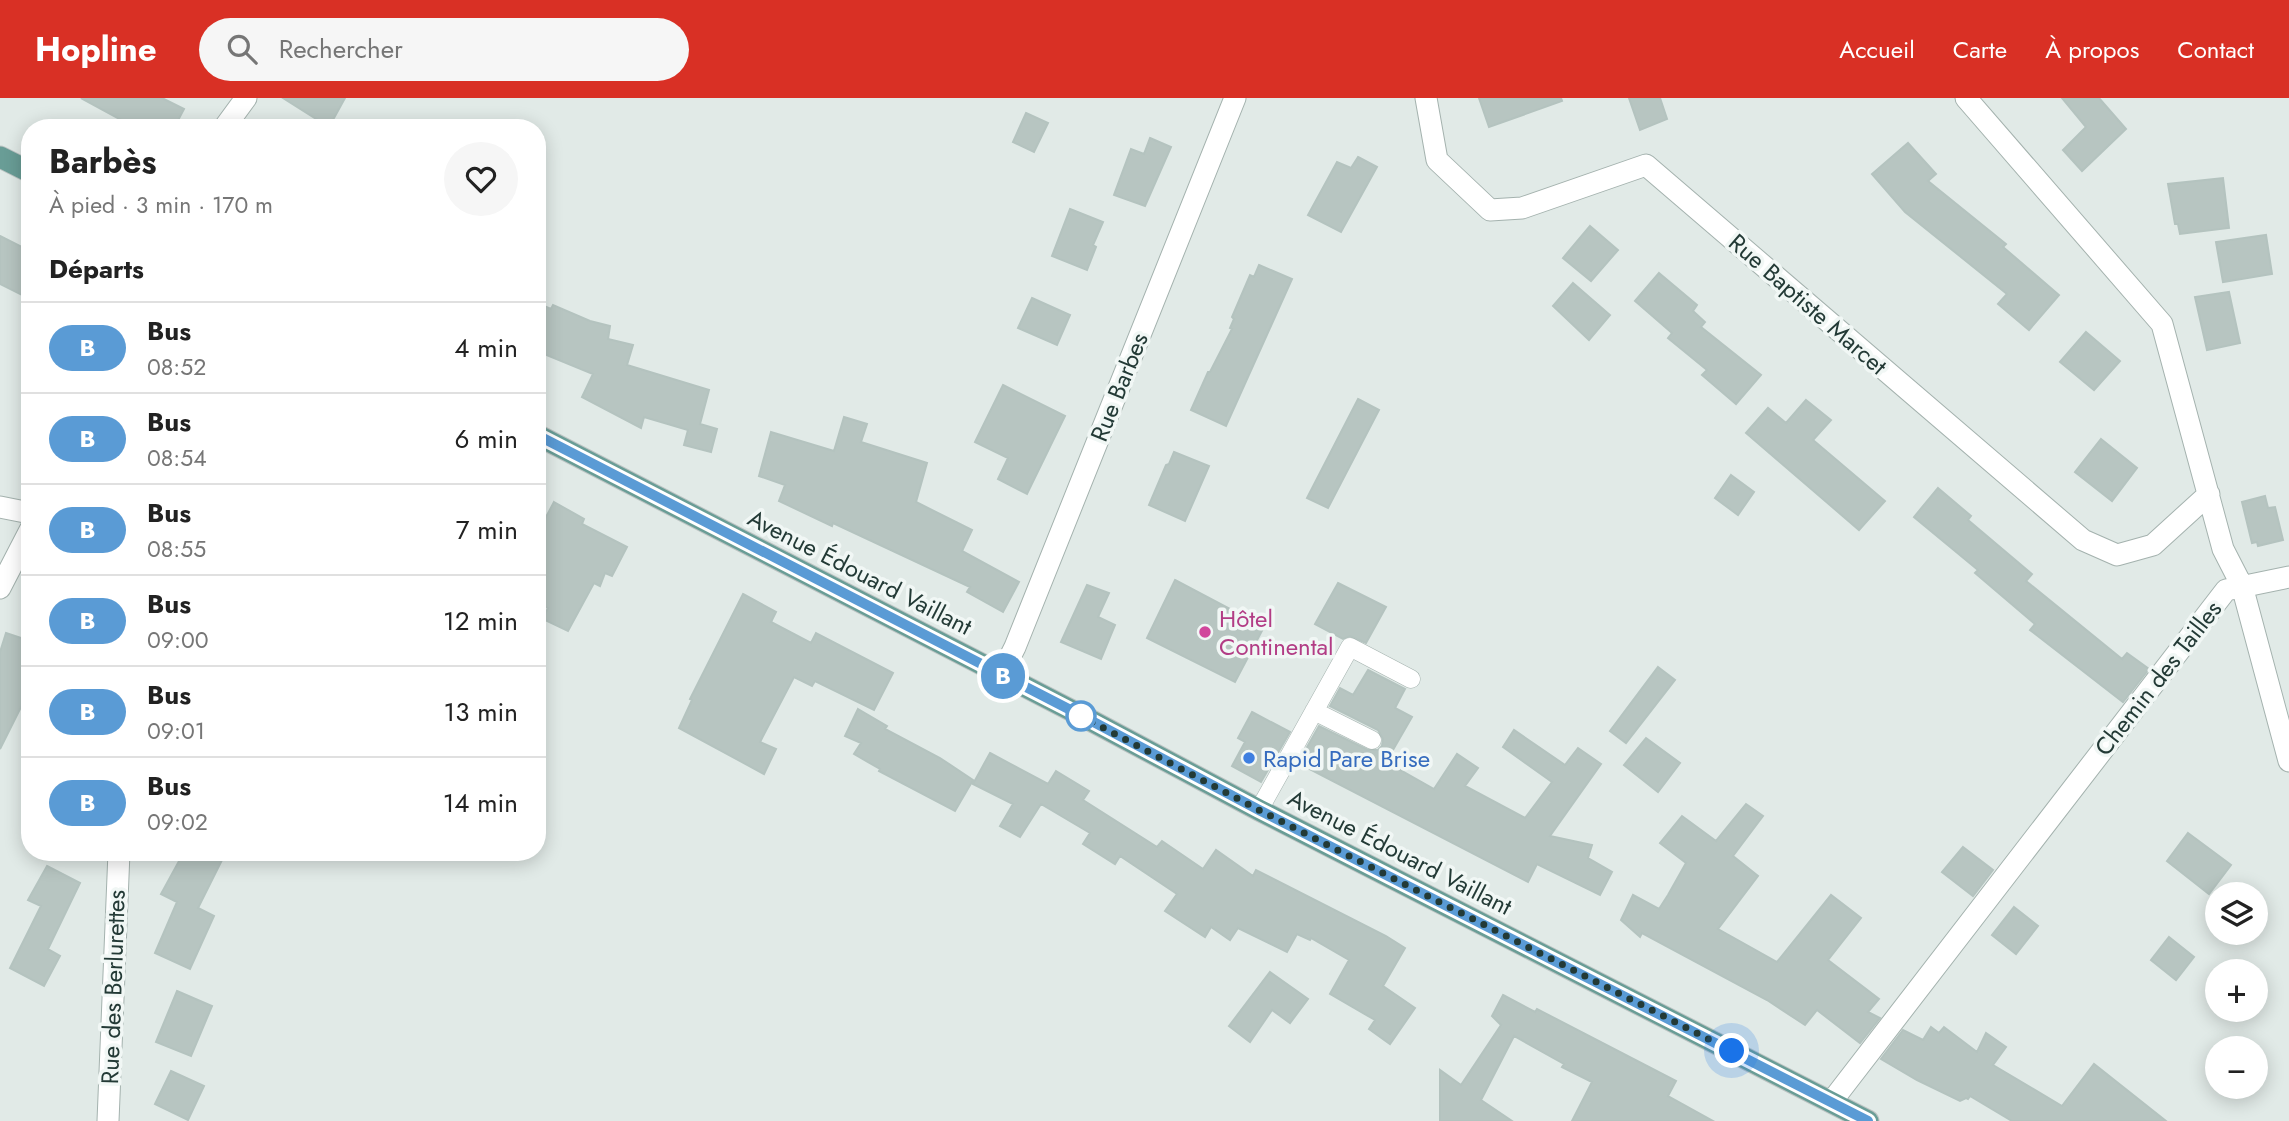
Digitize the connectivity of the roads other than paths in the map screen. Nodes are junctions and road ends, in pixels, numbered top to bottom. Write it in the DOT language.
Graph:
graph roads {
  1 [pos="246,98"];
  2 [pos="1235,98"];
  3 [pos="1426,98"];
  4 [pos="1966,98"];
  5 [pos="230,119"];
  6 [pos="0,157"];
  7 [pos="21,168"];
  8 [pos="546,440"];
  9 [pos="2209,494"];
  10 [pos="0,507"];
  11 [pos="21,511"];
  12 [pos="21,547"];
  13 [pos="2289,577"];
  14 [pos="2242,586"];
  15 [pos="0,588"];
  16 [pos="1001,675"];
  17 [pos="1411,678"];
  18 [pos="1314,712"];
  19 [pos="1372,740"];
  20 [pos="2289,761"];
  21 [pos="1259,810"];
  22 [pos="118,861"];
  23 [pos="1832,1101"];
  24 [pos="108,1121"];
  25 [pos="1868,1121"];
  1 -- 5 [label="street"];
  2 -- 16 [label="street, Rue Barbes"];
  3 -- 9 [label="street, Rue Baptiste Marcet"];
  4 -- 9 [label="street, Chemin des Tailles"];
  6 -- 7 [label="main road"];
  8 -- 16 [label="main road, Avenue Édouard Vaillant"];
  9 -- 14 [label="street, Chemin des Tailles"];
  10 -- 11 [label="street"];
  12 -- 15 [label="street"];
  13 -- 14 [label="street"];
  14 -- 20 [label="street"];
  14 -- 23 [label="street, Chemin des Tailles"];
  16 -- 21 [label="main road, Avenue Édouard Vaillant"];
  17 -- 18 [label="lane"];
  18 -- 19 [label="lane"];
  18 -- 21 [label="lane"];
  21 -- 23 [label="main road, Avenue Édouard Vaillant"];
  22 -- 24 [label="street, Rue des Berlurettes"];
  23 -- 25 [label="main road, Avenue Édouard Vaillant"];
}
